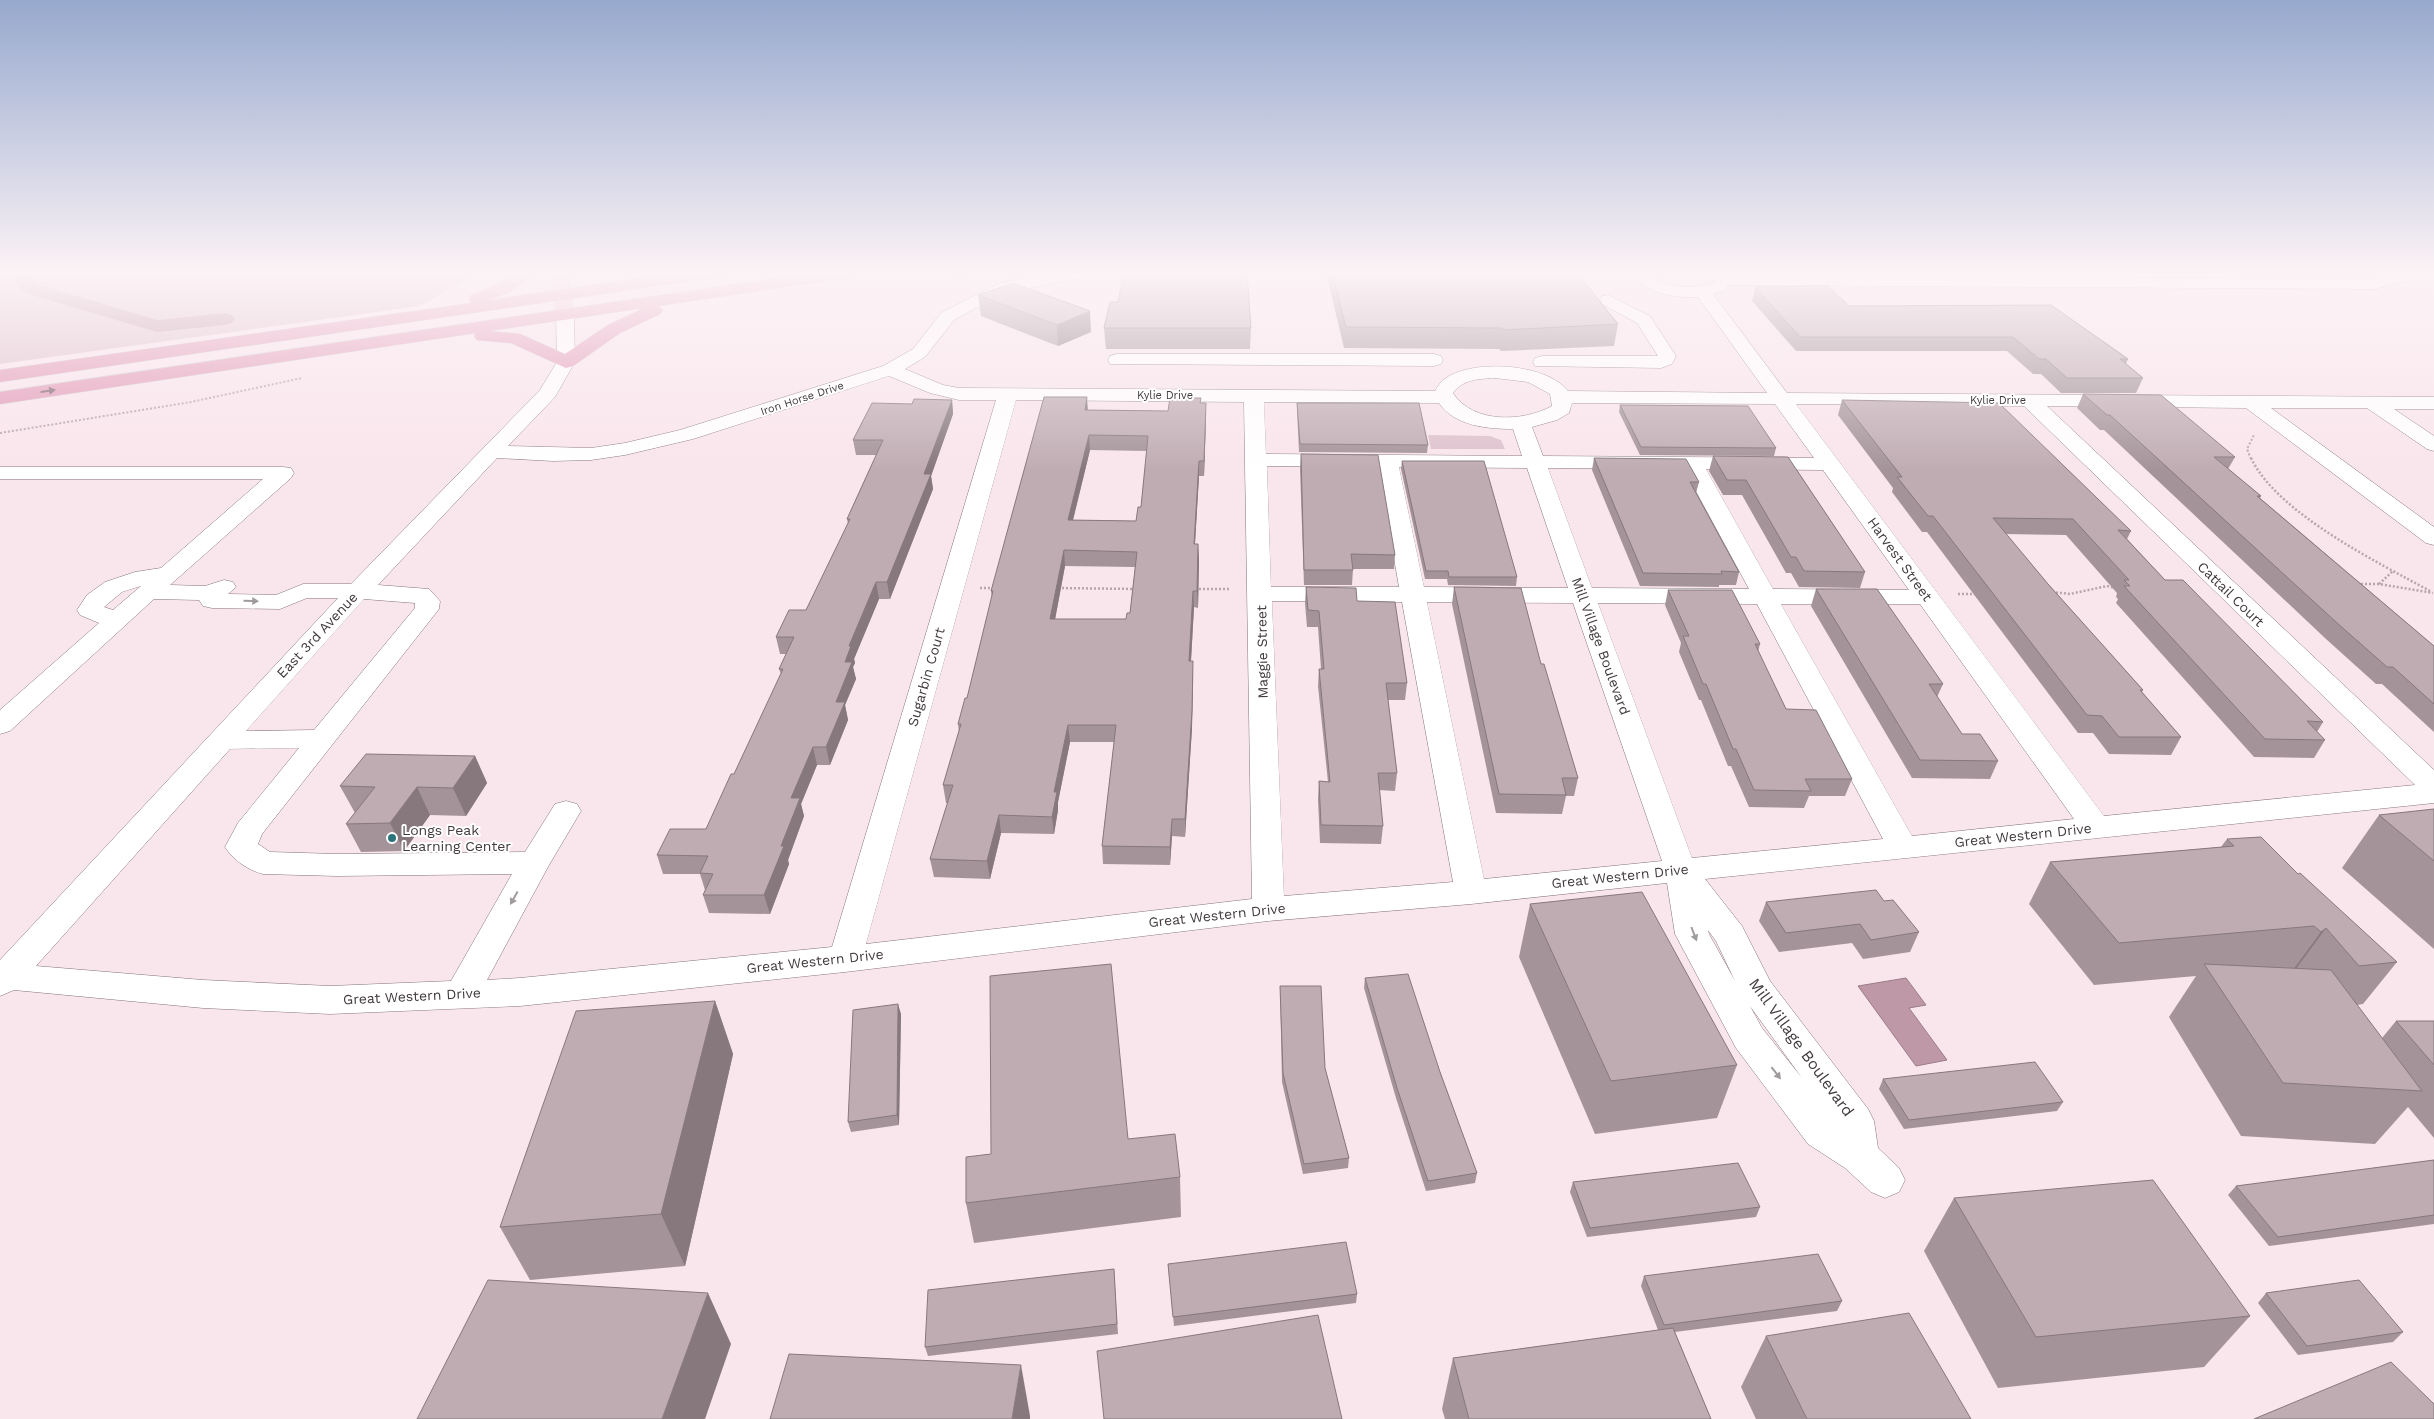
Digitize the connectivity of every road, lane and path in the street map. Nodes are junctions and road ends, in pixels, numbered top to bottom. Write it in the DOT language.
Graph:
graph roads {
  1 [pos="264,338"];
  2 [pos="407,338"];
  3 [pos="514,338"];
  4 [pos="565,338"];
  5 [pos="601,338"];
  6 [pos="931,338"];
  7 [pos="1656,338"];
  8 [pos="1746,338"];
  9 [pos="1117,360"];
  10 [pos="1434,360"];
  11 [pos="566,362"];
  12 [pos="1542,362"];
  13 [pos="890,370"];
  14 [pos="0,376"];
  15 [pos="302,378"];
  16 [pos="1254,395"];
  17 [pos="1007,396"];
  18 [pos="1444,397"];
  19 [pos="1562,397"];
  20 [pos="0,398"];
  21 [pos="1781,400"];
  22 [pos="2029,400"];
  23 [pos="2229,402"];
  24 [pos="2251,402"];
  25 [pos="2371,402"];
  26 [pos="2434,403"];
  27 [pos="1521,423"];
  28 [pos="0,432"];
  29 [pos="2434,445"];
  30 [pos="493,452"];
  31 [pos="1256,460"];
  32 [pos="1388,461"];
  33 [pos="1535,461"];
  34 [pos="1692,464"];
  35 [pos="1830,464"];
  36 [pos="0,473"];
  37 [pos="2434,538"];
  38 [pos="2393,571"];
  39 [pos="169,574"];
  40 [pos="2350,584"];
  41 [pos="2379,584"];
  42 [pos="952,588"];
  43 [pos="1002,588"];
  44 [pos="1052,588"];
  45 [pos="2116,588"];
  46 [pos="1141,589"];
  47 [pos="1191,589"];
  48 [pos="358,590"];
  49 [pos="2042,591"];
  50 [pos="148,592"];
  51 [pos="1260,592"];
  52 [pos="2433,593"];
  53 [pos="1413,594"];
  54 [pos="1979,594"];
  55 [pos="1582,595"];
  56 [pos="1927,596"];
  57 [pos="1765,597"];
  58 [pos="117,621"];
  59 [pos="0,726"];
  60 [pos="323,739"];
  61 [pos="221,740"];
  62 [pos="2434,787"];
  63 [pos="2434,793"];
  64 [pos="566,811"];
  65 [pos="2096,827"];
  66 [pos="1903,847"];
  67 [pos="534,863"];
  68 [pos="1681,870"];
  69 [pos="1471,892"];
  70 [pos="1268,909"];
  71 [pos="845,959"];
  72 [pos="2,978"];
  73 [pos="462,994"];
  74 [pos="1872,1168"];
  1 -- 14 [label="highway"];
  20 -- 2 [label="highway, one-way"];
  3 -- 11 [label="highway"];
  4 -- 11 [label="street"];
  5 -- 11 [label="highway"];
  6 -- 13 [label="street, Iron Horse Drive"];
  7 -- 12 [label="street"];
  8 -- 21 [label="street, Harvest Street"];
  9 -- 10 [label="street"];
  11 -- 30 [label="street, East 3rd Avenue"];
  13 -- 17 [label="street, Kylie Drive"];
  13 -- 30 [label="street, Iron Horse Drive"];
  15 -- 28 [label="path"];
  16 -- 17 [label="street, Kylie Drive"];
  16 -- 18 [label="street, Kylie Drive"];
  16 -- 31 [label="street, Maggie Street"];
  17 -- 42 [label="street, Sugarbin Court"];
  18 -- 19 [label="street"];
  18 -- 27 [label="street"];
  19 -- 21 [label="street, Kylie Drive"];
  19 -- 27 [label="street"];
  21 -- 22 [label="street, Kylie Drive"];
  21 -- 35 [label="street, Harvest Street"];
  22 -- 23 [label="street, Kylie Drive"];
  22 -- 62 [label="street, Cattail Court"];
  23 -- 24 [label="street, Kylie Drive"];
  23 -- 38 [label="path"];
  24 -- 25 [label="street, Kylie Drive"];
  24 -- 37 [label="street"];
  25 -- 26 [label="street, Kylie Drive"];
  25 -- 29 [label="street"];
  27 -- 33 [label="street, Mill Village Boulevard"];
  30 -- 48 [label="street, East 3rd Avenue"];
  31 -- 32 [label="street"];
  31 -- 51 [label="street, Maggie Street"];
  32 -- 33 [label="street"];
  32 -- 53 [label="street"];
  33 -- 34 [label="street"];
  33 -- 55 [label="street, Mill Village Boulevard"];
  34 -- 35 [label="street"];
  34 -- 57 [label="street"];
  35 -- 56 [label="street, Harvest Street"];
  36 -- 39 [label="street"];
  38 -- 41 [label="path"];
  38 -- 52 [label="path"];
  39 -- 50 [label="street"];
  39 -- 58 [label="street"];
  40 -- 41 [label="path"];
  41 -- 52 [label="path"];
  42 -- 43 [label="path"];
  42 -- 71 [label="street, Sugarbin Court"];
  44 -- 46 [label="path"];
  45 -- 49 [label="path"];
  47 -- 51 [label="path"];
  48 -- 50 [label="street"];
  48 -- 60 [label="street"];
  48 -- 61 [label="street, East 3rd Avenue"];
  50 -- 58 [label="street"];
  51 -- 53 [label="street"];
  51 -- 70 [label="street, Maggie Street"];
  53 -- 55 [label="street"];
  53 -- 69 [label="street"];
  54 -- 56 [label="path"];
  55 -- 57 [label="street"];
  55 -- 68 [label="street, Mill Village Boulevard"];
  56 -- 57 [label="street"];
  56 -- 65 [label="street, Harvest Street"];
  57 -- 66 [label="street"];
  58 -- 59 [label="street"];
  60 -- 61 [label="street"];
  60 -- 67 [label="street"];
  61 -- 72 [label="street, East 3rd Avenue"];
  63 -- 65 [label="street, Great Western Drive"];
  64 -- 67 [label="street"];
  65 -- 66 [label="street, Great Western Drive"];
  66 -- 68 [label="street, Great Western Drive"];
  67 -- 73 [label="street, one-way"];
  68 -- 69 [label="street, Great Western Drive"];
  68 -- 74 [label="street, Mill Village Boulevard"];
  69 -- 70 [label="street, Great Western Drive"];
  70 -- 71 [label="street, Great Western Drive"];
  71 -- 73 [label="street, Great Western Drive"];
  72 -- 73 [label="street, Great Western Drive"];
}
